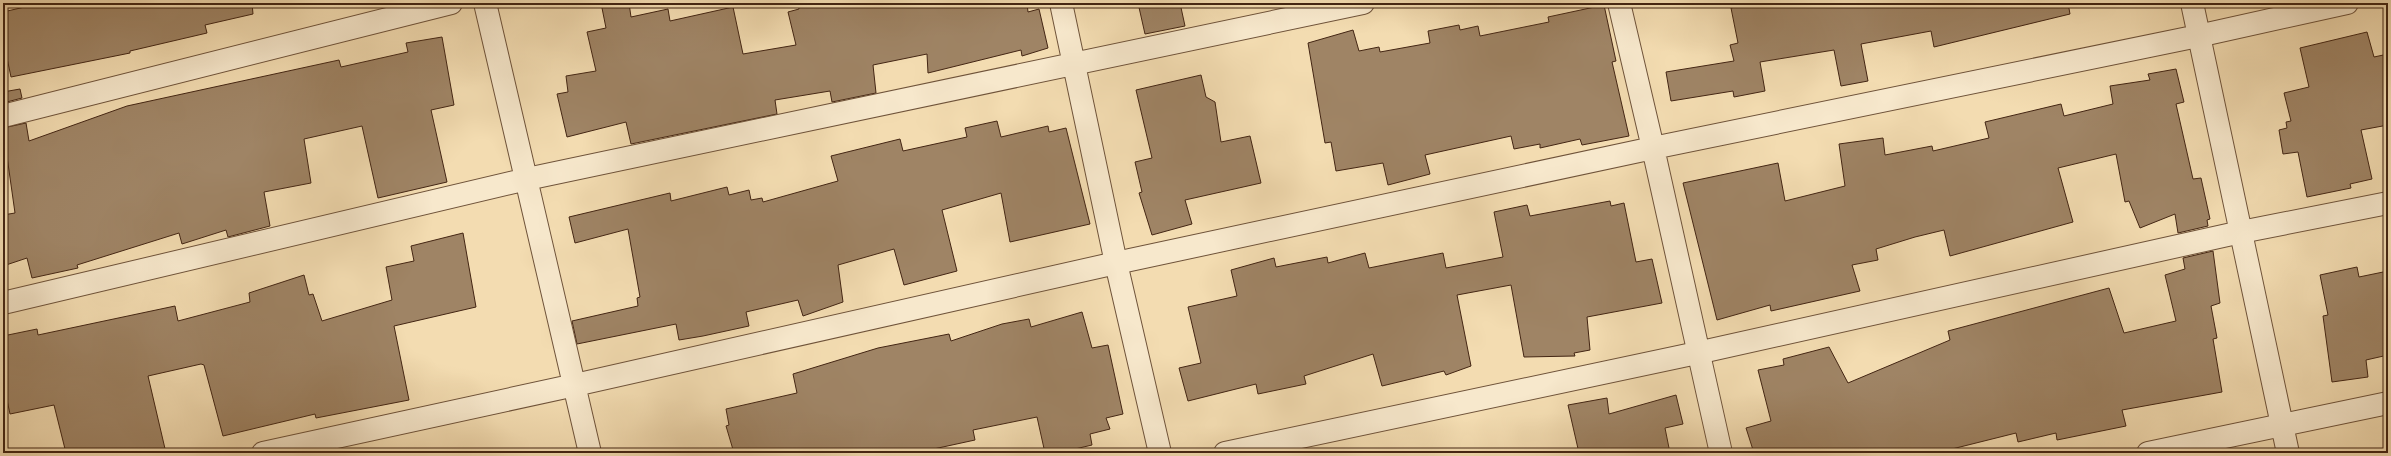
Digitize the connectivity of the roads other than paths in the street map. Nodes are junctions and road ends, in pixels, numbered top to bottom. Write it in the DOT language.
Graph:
graph roads {
  1 [pos="451,3"];
  2 [pos="485,3"];
  3 [pos="1062,3"];
  4 [pos="1363,3"];
  5 [pos="1619,3"];
  6 [pos="2192,3"];
  7 [pos="2347,3"];
  8 [pos="2198,36"];
  9 [pos="1075,65"];
  10 [pos="3,116"];
  11 [pos="1653,148"];
  12 [pos="527,179"];
  13 [pos="2388,203"];
  14 [pos="2241,232"];
  15 [pos="1116,263"];
  16 [pos="3,303"];
  17 [pos="1697,353"];
  18 [pos="575,385"];
  19 [pos="2388,403"];
  20 [pos="2281,424"];
  21 [pos="263,453"];
  22 [pos="590,453"];
  23 [pos="1160,453"];
  24 [pos="1225,453"];
  25 [pos="1721,453"];
  26 [pos="2148,453"];
  27 [pos="2288,453"];
  1 -- 10 [label="street"];
  2 -- 12 [label="street"];
  3 -- 9 [label="street"];
  4 -- 9 [label="street"];
  5 -- 11 [label="street"];
  6 -- 8 [label="street"];
  7 -- 8 [label="street"];
  8 -- 11 [label="street"];
  8 -- 14 [label="street"];
  9 -- 12 [label="street"];
  9 -- 15 [label="street"];
  11 -- 15 [label="street"];
  11 -- 17 [label="street"];
  12 -- 16 [label="street"];
  12 -- 18 [label="street"];
  13 -- 14 [label="street"];
  14 -- 17 [label="street"];
  14 -- 20 [label="street"];
  15 -- 18 [label="street"];
  15 -- 23 [label="street"];
  17 -- 24 [label="street"];
  17 -- 25 [label="street"];
  18 -- 21 [label="street"];
  18 -- 22 [label="street"];
  19 -- 20 [label="street"];
  20 -- 26 [label="street"];
  20 -- 27 [label="street"];
}
